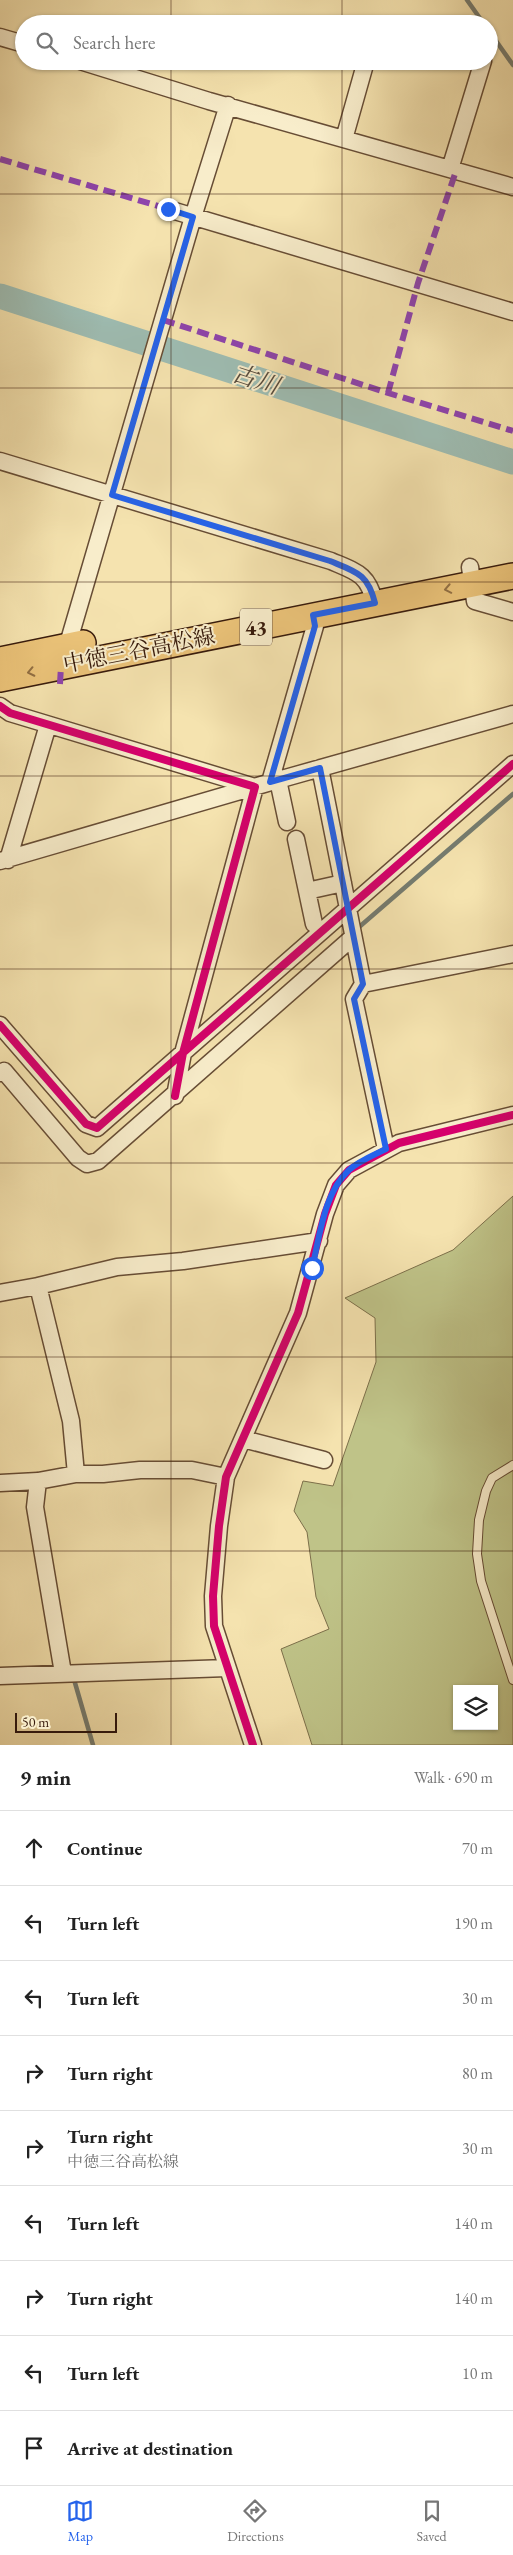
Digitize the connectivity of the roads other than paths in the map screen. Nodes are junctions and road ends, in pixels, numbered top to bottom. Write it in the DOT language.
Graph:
graph roads {
  1 [pos="0,37"];
  2 [pos="15,41"];
  3 [pos="110,70"];
  4 [pos="363,70"];
  5 [pos="480,70"];
  6 [pos="220,103"];
  7 [pos="344,139"];
  8 [pos="450,169"];
  9 [pos="513,187"];
  10 [pos="168,209"];
  11 [pos="193,217"];
  12 [pos="513,312"];
  13 [pos="0,461"];
  14 [pos="112,495"];
  15 [pos="513,558"];
  16 [pos="471,575"];
  17 [pos="513,576"];
  18 [pos="373,595"];
  19 [pos="513,612"];
  20 [pos="313,615"];
  21 [pos="64,656"];
  22 [pos="0,660"];
  23 [pos="0,679"];
  24 [pos="0,706"];
  25 [pos="513,714"];
  26 [pos="48,725"];
  27 [pos="513,764"];
  28 [pos="320,768"];
  29 [pos="268,783"];
  30 [pos="287,822"];
  31 [pos="296,839"];
  32 [pos="4,860"];
  33 [pos="343,883"];
  34 [pos="307,891"];
  35 [pos="348,908"];
  36 [pos="314,924"];
  37 [pos="354,937"];
  38 [pos="513,954"];
  39 [pos="363,984"];
  40 [pos="0,1025"];
  41 [pos="183,1053"];
  42 [pos="0,1073"];
  43 [pos="175,1096"];
  44 [pos="513,1115"];
  45 [pos="386,1149"];
  46 [pos="319,1241"];
  47 [pos="38,1286"];
  48 [pos="0,1293"];
  49 [pos="243,1439"];
  50 [pos="324,1460"];
  51 [pos="513,1464"];
  52 [pos="76,1474"];
  53 [pos="226,1477"];
  54 [pos="38,1481"];
  55 [pos="0,1483"];
  56 [pos="227,1668"];
  57 [pos="63,1673"];
  58 [pos="0,1676"];
  59 [pos="513,1680"];
  60 [pos="253,1745"];
  1 -- 2 [label="street"];
  3 -- 6 [label="street"];
  4 -- 7 [label="street"];
  5 -- 8 [label="street"];
  6 -- 7 [label="street"];
  6 -- 11 [label="street"];
  7 -- 8 [label="street"];
  8 -- 9 [label="street"];
  10 -- 11 [label="street"];
  11 -- 12 [label="street"];
  11 -- 14 [label="street"];
  13 -- 14 [label="street"];
  14 -- 18 [label="street"];
  14 -- 21 [label="street"];
  15 -- 16 [label="main road, 中徳三谷高松線 / 43"];
  16 -- 17 [label="main road, 中徳三谷高松線 / 43"];
  16 -- 18 [label="main road, 中徳三谷高松線 / 43"];
  16 -- 19 [label="street"];
  18 -- 20 [label="main road, 中徳三谷高松線 / 43"];
  18 -- 21 [label="main road, 中徳三谷高松線 / 43"];
  20 -- 21 [label="main road, 中徳三谷高松線 / 43"];
  20 -- 29 [label="street"];
  21 -- 22 [label="main road, 中徳三谷高松線 / 43"];
  21 -- 23 [label="main road, 中徳三谷高松線 / 43, one-way"];
  24 -- 26 [label="street"];
  25 -- 28 [label="street"];
  26 -- 29 [label="street"];
  26 -- 32 [label="street"];
  27 -- 35 [label="street"];
  28 -- 29 [label="street"];
  28 -- 33 [label="street"];
  29 -- 30 [label="street"];
  29 -- 32 [label="street"];
  29 -- 41 [label="street"];
  31 -- 34 [label="street"];
  33 -- 34 [label="street"];
  33 -- 35 [label="street"];
  34 -- 36 [label="street"];
  35 -- 37 [label="street"];
  35 -- 41 [label="street"];
  37 -- 39 [label="street"];
  37 -- 43 [label="street"];
  38 -- 39 [label="street"];
  39 -- 45 [label="street"];
  40 -- 41 [label="street"];
  41 -- 43 [label="street"];
  42 -- 43 [label="street"];
  44 -- 45 [label="street"];
  45 -- 46 [label="street"];
  46 -- 47 [label="street"];
  46 -- 49 [label="street"];
  47 -- 48 [label="street"];
  47 -- 52 [label="street"];
  49 -- 50 [label="street"];
  49 -- 53 [label="street"];
  51 -- 59 [label="lane"];
  52 -- 53 [label="street"];
  52 -- 54 [label="street"];
  53 -- 56 [label="street"];
  54 -- 55 [label="street"];
  54 -- 57 [label="street"];
  56 -- 57 [label="street"];
  56 -- 60 [label="street"];
  57 -- 58 [label="street"];
}
